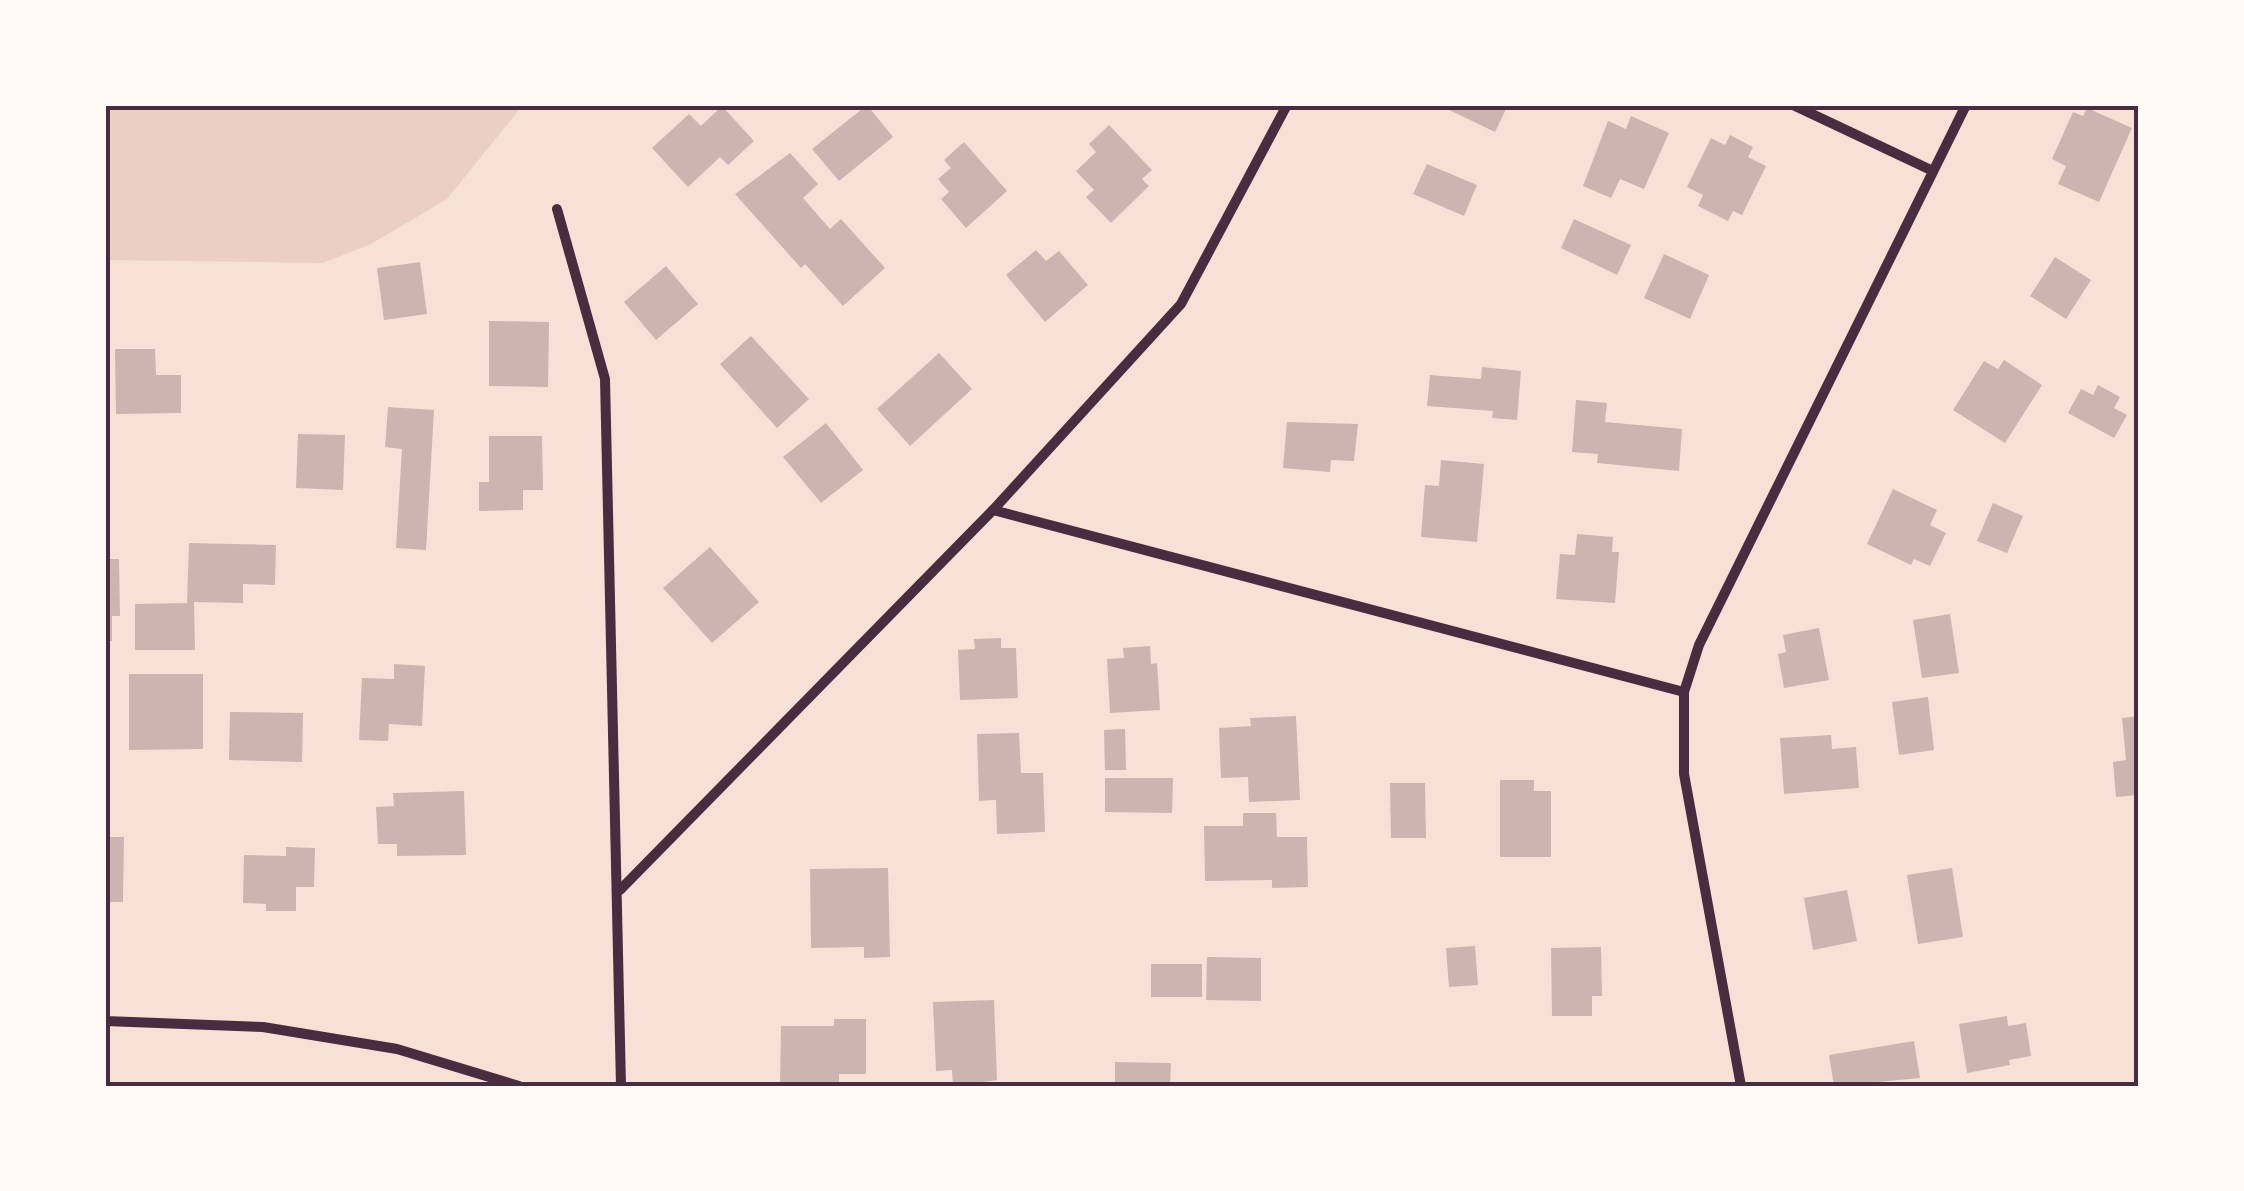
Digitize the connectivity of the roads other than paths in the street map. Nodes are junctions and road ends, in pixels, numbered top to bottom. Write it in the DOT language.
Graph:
graph roads {
  1 [pos="1288,105"];
  2 [pos="1793,105"];
  3 [pos="1966,105"];
  4 [pos="1934,171"];
  5 [pos="556,210"];
  6 [pos="993,510"];
  7 [pos="1684,692"];
  8 [pos="620,890"];
  9 [pos="105,1020"];
  10 [pos="519,1086"];
  11 [pos="621,1086"];
  12 [pos="1741,1086"];
  1 -- 6 [label="street"];
  2 -- 4 [label="street"];
  3 -- 4 [label="street"];
  4 -- 7 [label="street"];
  5 -- 8 [label="street"];
  6 -- 7 [label="street"];
  6 -- 8 [label="street"];
  7 -- 12 [label="street"];
  8 -- 11 [label="street"];
  9 -- 10 [label="street"];
}
